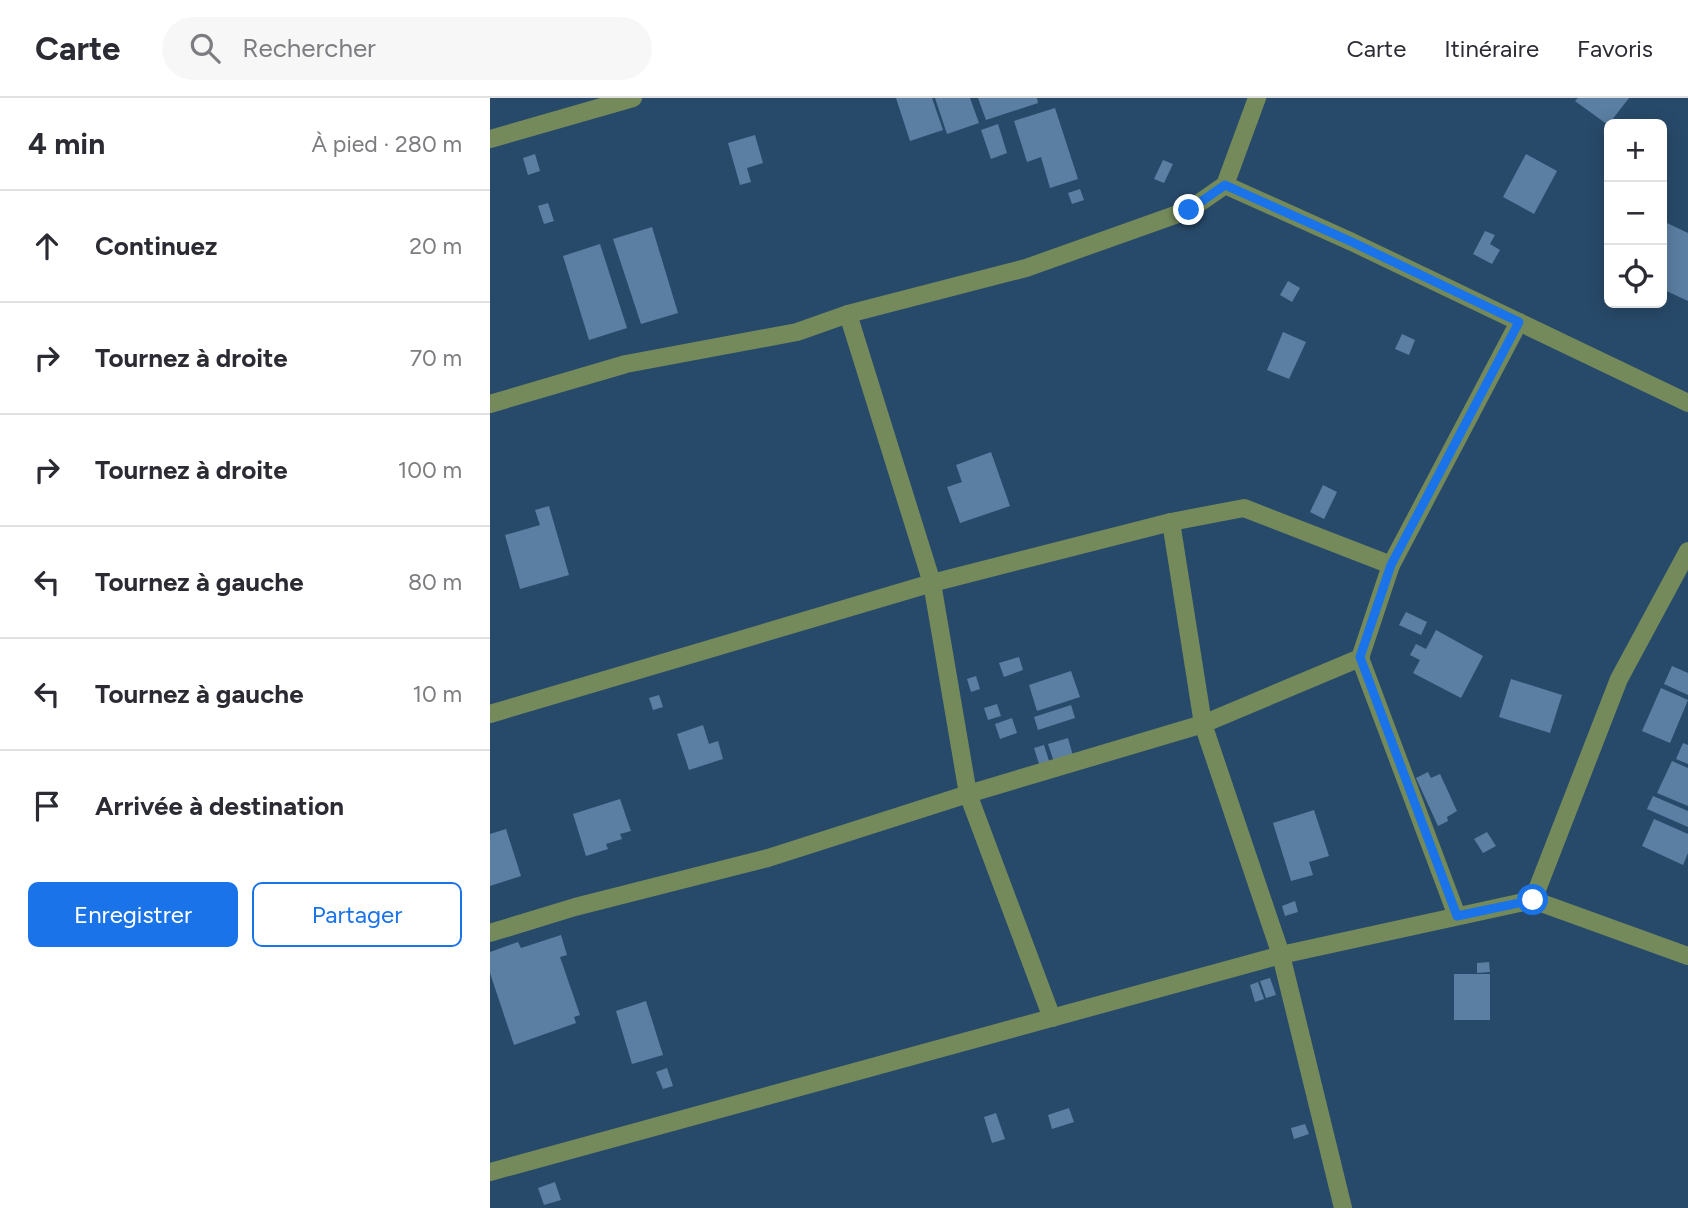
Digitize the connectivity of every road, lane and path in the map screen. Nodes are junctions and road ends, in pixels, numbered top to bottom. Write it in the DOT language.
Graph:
graph roads {
  1 [pos="633,98"];
  2 [pos="1257,98"];
  3 [pos="610,101"];
  4 [pos="490,139"];
  5 [pos="1225,185"];
  6 [pos="848,314"];
  7 [pos="1519,322"];
  8 [pos="1688,402"];
  9 [pos="490,404"];
  10 [pos="1171,522"];
  11 [pos="1688,551"];
  12 [pos="1391,565"];
  13 [pos="932,583"];
  14 [pos="1360,657"];
  15 [pos="490,714"];
  16 [pos="1203,723"];
  17 [pos="968,794"];
  18 [pos="1533,900"];
  19 [pos="1457,916"];
  20 [pos="490,933"];
  21 [pos="1281,955"];
  22 [pos="1688,956"];
  23 [pos="1052,1018"];
  24 [pos="490,1172"];
  25 [pos="1343,1208"];
  1 -- 3 [label="street"];
  2 -- 5 [label="street"];
  3 -- 4 [label="street"];
  5 -- 6 [label="street"];
  5 -- 7 [label="street"];
  6 -- 9 [label="street"];
  6 -- 13 [label="street"];
  7 -- 8 [label="street"];
  7 -- 12 [label="street"];
  10 -- 12 [label="street"];
  10 -- 13 [label="street"];
  10 -- 16 [label="street"];
  11 -- 18 [label="street"];
  12 -- 14 [label="street"];
  13 -- 15 [label="street"];
  13 -- 17 [label="street"];
  14 -- 16 [label="street"];
  14 -- 19 [label="street"];
  16 -- 17 [label="street"];
  16 -- 21 [label="street"];
  17 -- 20 [label="street"];
  17 -- 23 [label="street"];
  18 -- 19 [label="street"];
  18 -- 22 [label="street"];
  19 -- 21 [label="street"];
  21 -- 23 [label="street"];
  21 -- 25 [label="street"];
  23 -- 24 [label="street"];
}
